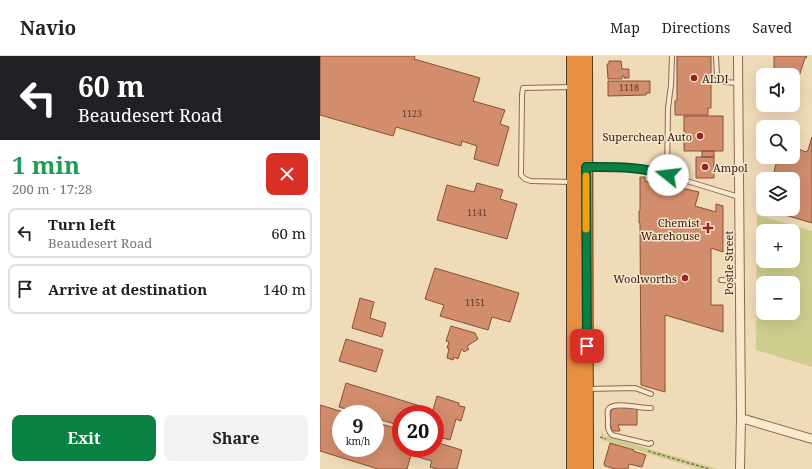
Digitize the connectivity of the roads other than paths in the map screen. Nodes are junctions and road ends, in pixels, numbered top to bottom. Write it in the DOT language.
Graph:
graph roads {
  1 [pos="574,56"];
  2 [pos="585,56"];
  3 [pos="672,56"];
  4 [pos="716,56"];
  5 [pos="738,56"];
  6 [pos="738,83"];
  7 [pos="574,87"];
  8 [pos="586,167"];
  9 [pos="668,175"];
  10 [pos="574,182"];
  11 [pos="739,197"];
  12 [pos="721,280"];
  13 [pos="739,280"];
  14 [pos="587,389"];
  15 [pos="651,394"];
  16 [pos="651,408"];
  17 [pos="741,418"];
  18 [pos="812,439"];
  19 [pos="651,443"];
  20 [pos="574,469"];
  21 [pos="586,469"];
  22 [pos="740,469"];
  1 -- 7 [label="highway"];
  2 -- 8 [label="highway"];
  3 -- 9 [label="lane"];
  4 -- 6 [label="lane"];
  5 -- 6 [label="street, Postle Street"];
  6 -- 11 [label="street, Postle Street"];
  7 -- 10 [label="highway"];
  7 -- 10 [label="lane"];
  8 -- 9 [label="lane"];
  8 -- 14 [label="highway"];
  9 -- 11 [label="lane"];
  10 -- 20 [label="highway"];
  11 -- 13 [label="street, Postle Street"];
  12 -- 13 [label="lane"];
  13 -- 17 [label="street, Postle Street"];
  14 -- 15 [label="lane"];
  14 -- 21 [label="highway"];
  16 -- 19 [label="lane"];
  17 -- 18 [label="street"];
  17 -- 22 [label="street, Postle Street"];
}
